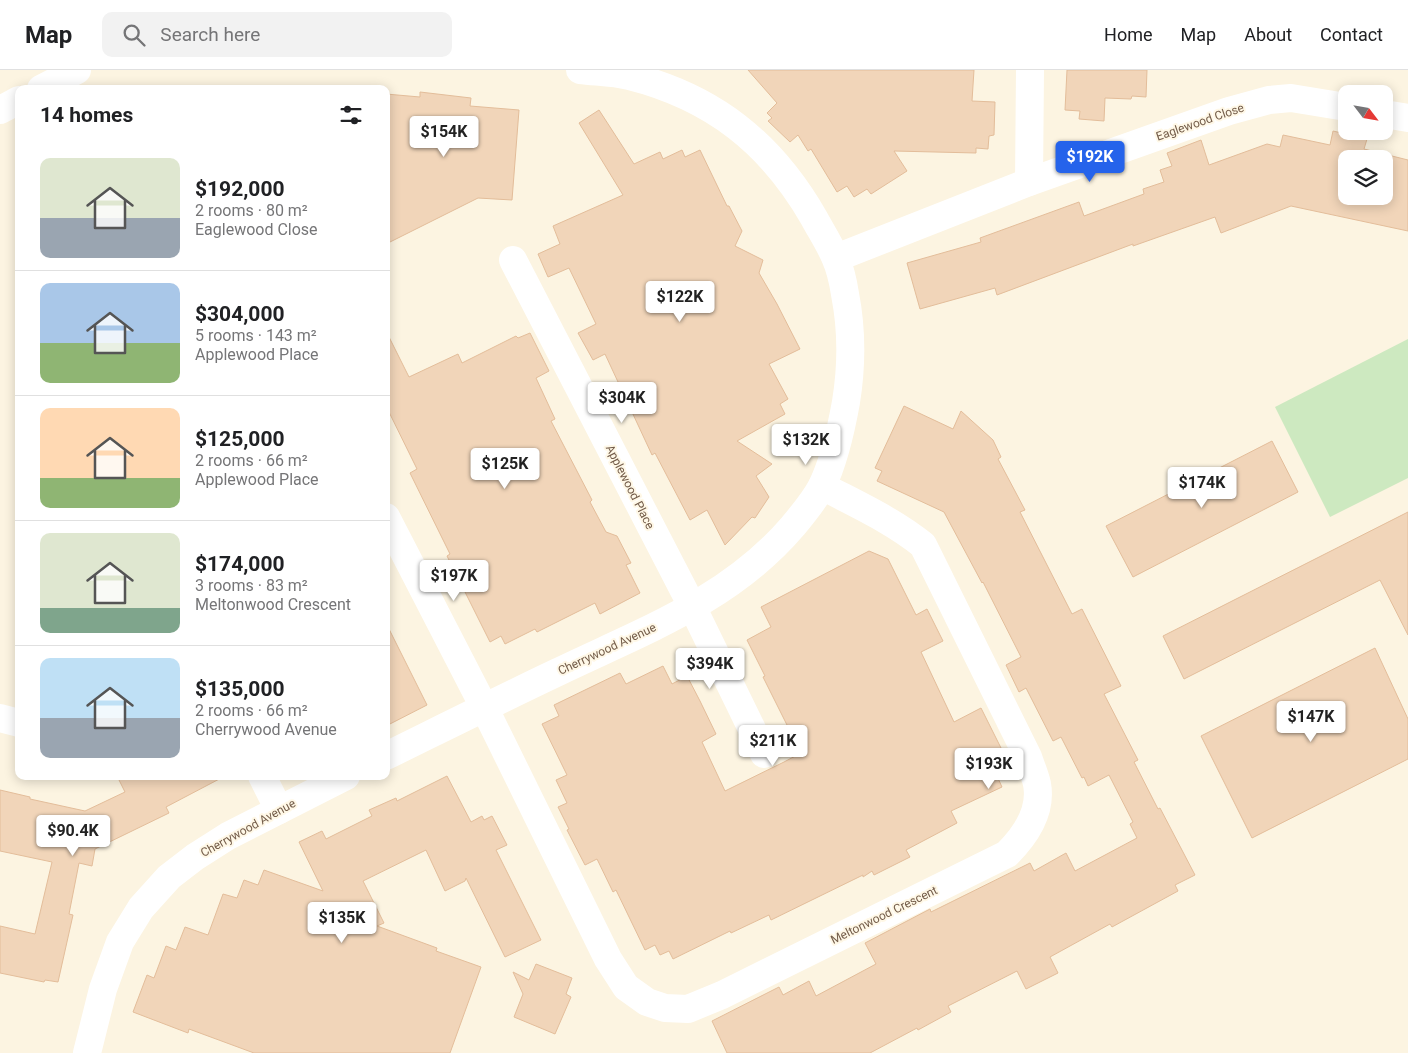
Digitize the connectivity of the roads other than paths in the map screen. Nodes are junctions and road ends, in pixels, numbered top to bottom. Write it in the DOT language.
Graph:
graph roads {
  1 [pos="76,70"];
  2 [pos="580,70"];
  3 [pos="1030,70"];
  4 [pos="48,85"];
  5 [pos="15,102"];
  6 [pos="1338,107"];
  7 [pos="0,110"];
  8 [pos="1393,116"];
  9 [pos="1408,118"];
  10 [pos="1029,182"];
  11 [pos="836,258"];
  12 [pos="513,260"];
  13 [pos="822,486"];
  14 [pos="390,525"];
  15 [pos="693,608"];
  16 [pos="484,707"];
  17 [pos="0,718"];
  18 [pos="15,722"];
  19 [pos="390,754"];
  20 [pos="764,754"];
  21 [pos="264,780"];
  22 [pos="338,780"];
  23 [pos="279,810"];
  24 [pos="87,1053"];
  1 -- 4 [label="street"];
  2 -- 11 [label="street, Cherrywood Avenue"];
  3 -- 10 [label="street"];
  5 -- 7 [label="street"];
  6 -- 10 [label="street, Eaglewood Close"];
  8 -- 9 [label="street"];
  10 -- 11 [label="street, Eaglewood Close"];
  11 -- 13 [label="street, Cherrywood Avenue"];
  12 -- 15 [label="street, Applewood Place"];
  13 -- 15 [label="street, Cherrywood Avenue"];
  13 -- 16 [label="street, Meltonwood Crescent"];
  14 -- 16 [label="street, Meltonwood Crescent"];
  15 -- 16 [label="street, Cherrywood Avenue"];
  15 -- 20 [label="street"];
  16 -- 19 [label="street, Cherrywood Avenue"];
  17 -- 18 [label="street"];
  21 -- 23 [label="street"];
  22 -- 23 [label="street, Cherrywood Avenue"];
  23 -- 24 [label="street, Cherrywood Avenue"];
}
